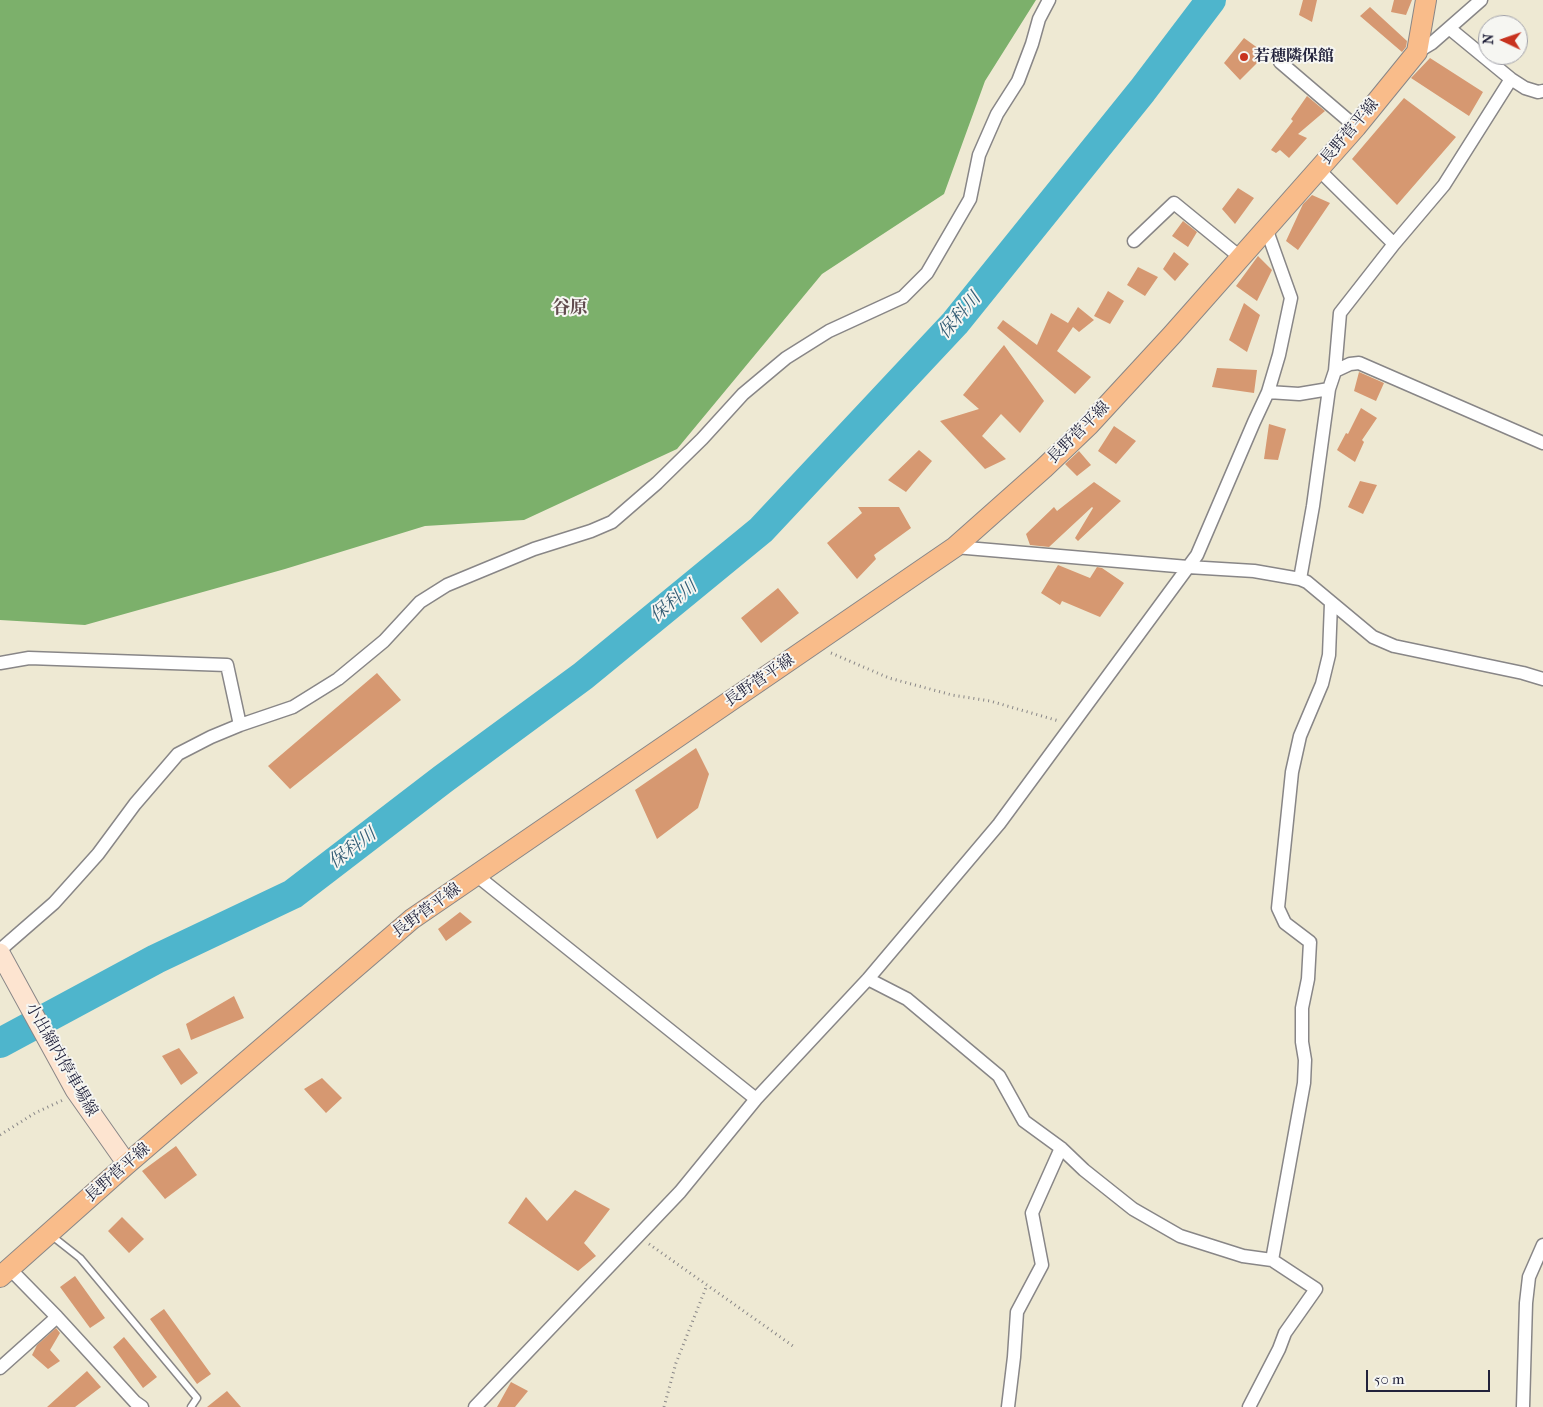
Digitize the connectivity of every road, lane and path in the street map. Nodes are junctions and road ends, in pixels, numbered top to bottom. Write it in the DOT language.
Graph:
graph roads {
  1 [pos="1049,0"];
  2 [pos="1426,0"];
  3 [pos="1481,0"];
  4 [pos="1449,28"];
  5 [pos="1417,52"];
  6 [pos="1280,62"];
  7 [pos="1511,79"];
  8 [pos="1543,91"];
  9 [pos="1356,127"];
  10 [pos="1319,170"];
  11 [pos="1266,228"];
  12 [pos="1134,241"];
  13 [pos="1394,244"];
  14 [pos="1240,258"];
  15 [pos="1334,371"];
  16 [pos="1329,389"];
  17 [pos="1268,392"];
  18 [pos="1543,443"];
  19 [pos="955,547"];
  20 [pos="1188,567"];
  21 [pos="1300,578"];
  22 [pos="1331,603"];
  23 [pos="812,644"];
  24 [pos="0,662"];
  25 [pos="1543,679"];
  26 [pos="1072,724"];
  27 [pos="240,725"];
  28 [pos="476,876"];
  29 [pos="0,952"];
  30 [pos="868,979"];
  31 [pos="76,1091"];
  32 [pos="756,1099"];
  33 [pos="0,1135"];
  34 [pos="1061,1148"];
  35 [pos="127,1164"];
  36 [pos="49,1234"];
  37 [pos="639,1236"];
  38 [pos="1543,1245"];
  39 [pos="1272,1260"];
  40 [pos="5,1273"];
  41 [pos="707,1285"];
  42 [pos="57,1317"];
  43 [pos="793,1346"];
  44 [pos="0,1368"];
  45 [pos="135,1405"];
  46 [pos="191,1407"];
  47 [pos="475,1407"];
  48 [pos="664,1407"];
  49 [pos="1008,1407"];
  50 [pos="1249,1407"];
  51 [pos="1523,1407"];
  1 -- 27 [label="street"];
  2 -- 5 [label="main road, 長野菅平線"];
  3 -- 4 [label="street"];
  4 -- 5 [label="street"];
  4 -- 7 [label="street"];
  5 -- 9 [label="main road, 長野菅平線"];
  6 -- 9 [label="street"];
  7 -- 8 [label="street"];
  7 -- 13 [label="street"];
  9 -- 10 [label="main road, 長野菅平線"];
  10 -- 11 [label="main road, 長野菅平線"];
  10 -- 13 [label="street"];
  11 -- 14 [label="main road, 長野菅平線"];
  11 -- 17 [label="street"];
  12 -- 14 [label="street"];
  13 -- 15 [label="street"];
  14 -- 19 [label="main road, 長野菅平線"];
  15 -- 16 [label="street"];
  15 -- 18 [label="street"];
  16 -- 17 [label="street"];
  16 -- 21 [label="street"];
  17 -- 20 [label="street"];
  19 -- 20 [label="street"];
  19 -- 23 [label="main road, 長野菅平線"];
  20 -- 21 [label="street"];
  20 -- 26 [label="street"];
  21 -- 22 [label="street"];
  22 -- 25 [label="street"];
  22 -- 39 [label="street"];
  23 -- 26 [label="path"];
  23 -- 28 [label="main road, 長野菅平線"];
  24 -- 27 [label="street"];
  26 -- 30 [label="street"];
  27 -- 29 [label="street"];
  28 -- 32 [label="street"];
  28 -- 35 [label="main road, 長野菅平線"];
  29 -- 31 [label="main road, 小出綿内停車場線"];
  30 -- 32 [label="street"];
  30 -- 34 [label="street"];
  31 -- 33 [label="path"];
  31 -- 35 [label="main road, 小出綿内停車場線"];
  32 -- 37 [label="street"];
  34 -- 39 [label="street"];
  34 -- 49 [label="street"];
  35 -- 36 [label="main road, 長野菅平線"];
  36 -- 40 [label="main road, 長野菅平線"];
  36 -- 46 [label="lane"];
  37 -- 41 [label="path"];
  37 -- 47 [label="street"];
  38 -- 51 [label="street"];
  39 -- 50 [label="street"];
  40 -- 42 [label="street"];
  41 -- 43 [label="path"];
  41 -- 48 [label="path"];
  42 -- 44 [label="street"];
  42 -- 45 [label="street"];
}
